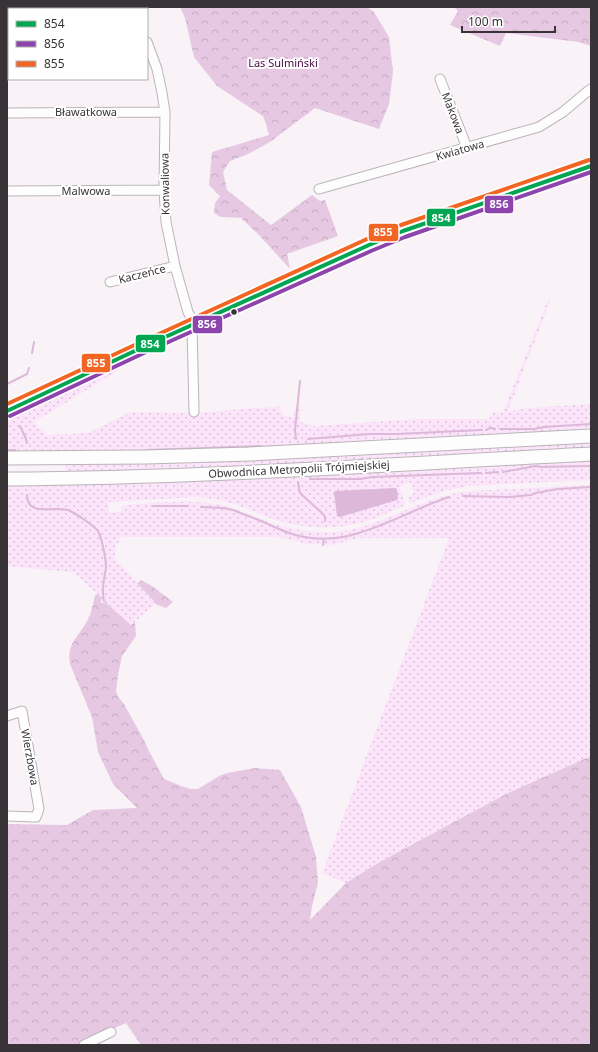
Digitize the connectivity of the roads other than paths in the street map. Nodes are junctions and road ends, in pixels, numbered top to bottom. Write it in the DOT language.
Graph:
graph roads {
  1 [pos="52,7"];
  2 [pos="113,8"];
  3 [pos="148,45"];
  4 [pos="440,79"];
  5 [pos="591,89"];
  6 [pos="165,112"];
  7 [pos="7,113"];
  8 [pos="466,148"];
  9 [pos="591,166"];
  10 [pos="319,189"];
  11 [pos="164,190"];
  12 [pos="7,191"];
  13 [pos="175,266"];
  14 [pos="110,282"];
  15 [pos="192,325"];
  16 [pos="7,411"];
  17 [pos="194,412"];
  18 [pos="591,436"];
  19 [pos="591,454"];
  20 [pos="7,458"];
  21 [pos="7,479"];
  22 [pos="7,716"];
  23 [pos="7,816"];
  24 [pos="111,1032"];
  25 [pos="84,1045"];
  1 -- 2 [label="street"];
  3 -- 6 [label="street, Konwaliowa"];
  4 -- 8 [label="street, Makowa"];
  5 -- 8 [label="street, Kwiatowa"];
  6 -- 7 [label="street, Bławatkowa"];
  6 -- 11 [label="street, Konwaliowa"];
  8 -- 10 [label="street, Kwiatowa"];
  9 -- 15 [label="main road"];
  11 -- 12 [label="street, Malwowa"];
  11 -- 13 [label="street, Konwaliowa"];
  13 -- 14 [label="street, Kaczeńce"];
  13 -- 15 [label="street, Konwaliowa"];
  15 -- 16 [label="main road"];
  15 -- 17 [label="street, Konwaliowa"];
  18 -- 20 [label="highway, Obwodnica Metropolii Trójmiejskiej"];
  19 -- 21 [label="highway, Obwodnica Metropolii Trójmiejskiej"];
  22 -- 23 [label="street, Wierzbowa"];
  24 -- 25 [label="street"];
}
